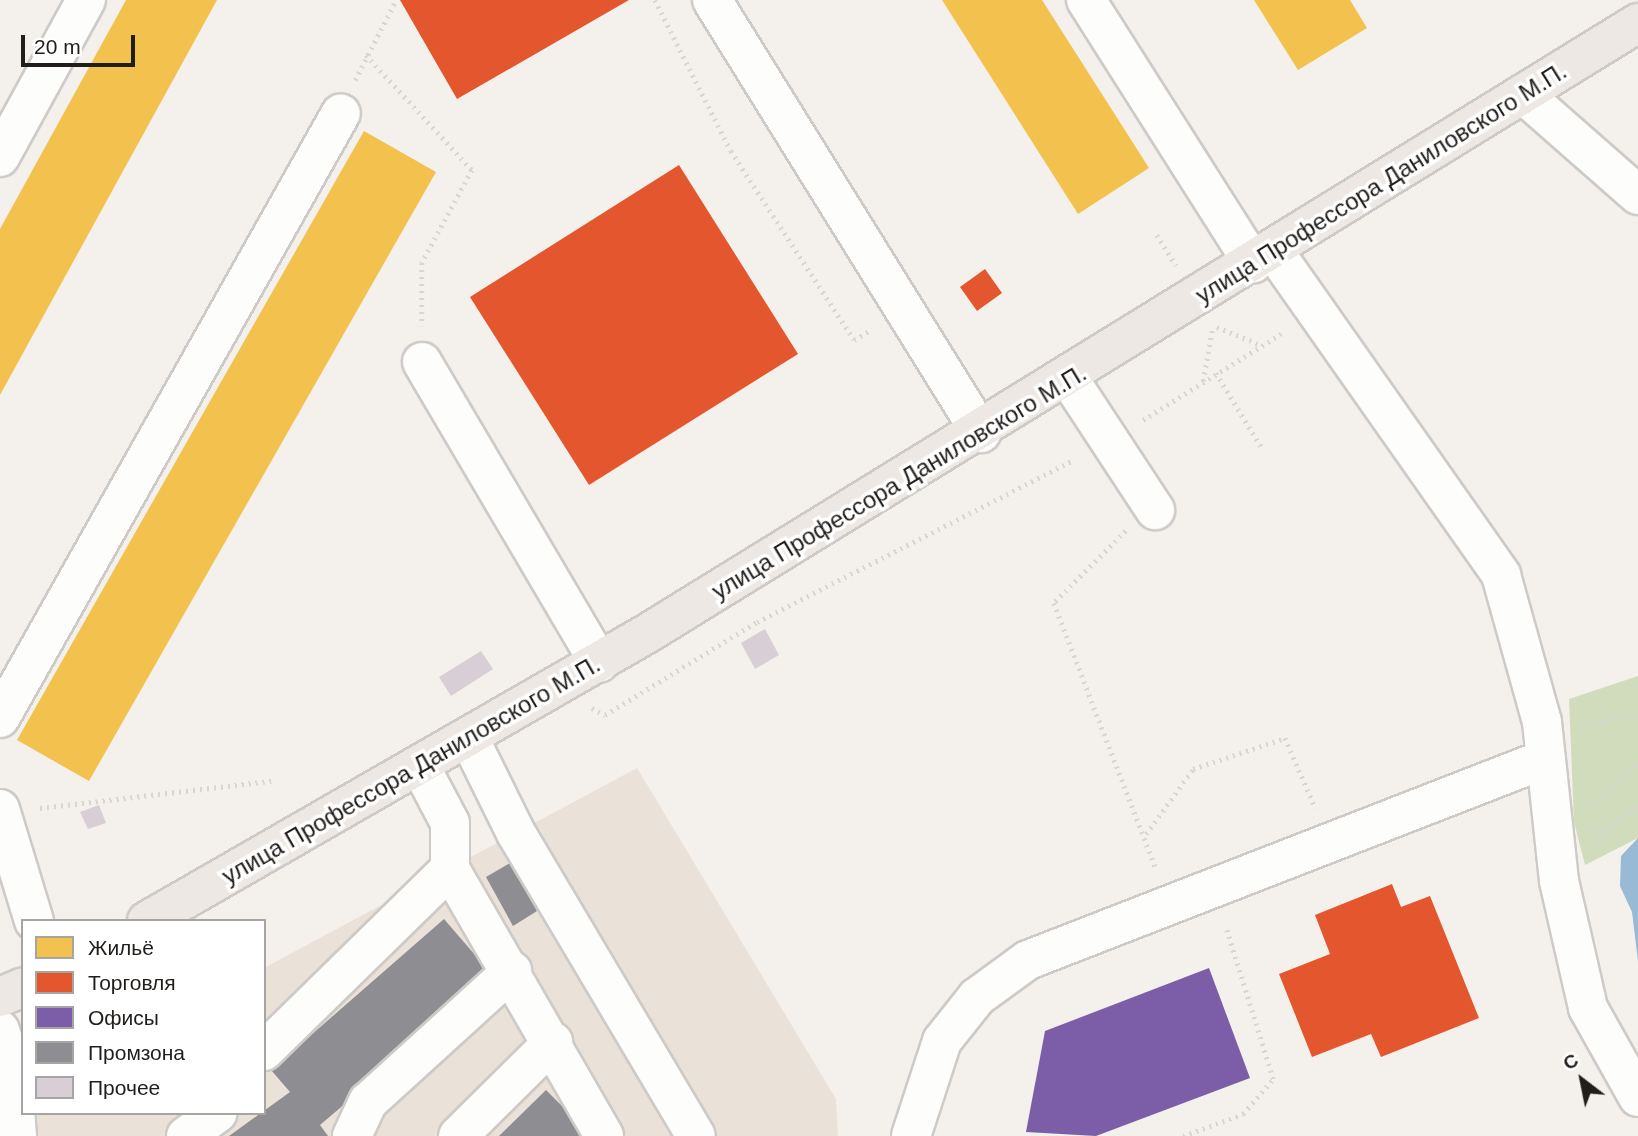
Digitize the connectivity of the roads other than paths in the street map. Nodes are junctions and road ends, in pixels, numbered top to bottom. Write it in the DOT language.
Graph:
graph roads {
  1 [pos="86,0"];
  2 [pos="712,0"];
  3 [pos="1086,0"];
  4 [pos="1638,23"];
  5 [pos="1523,94"];
  6 [pos="341,113"];
  7 [pos="0,157"];
  8 [pos="1638,195"];
  9 [pos="1263,256"];
  10 [pos="422,362"];
  11 [pos="1069,379"];
  12 [pos="981,433"];
  13 [pos="1155,510"];
  14 [pos="586,671"];
  15 [pos="0,718"];
  16 [pos="470,738"];
  17 [pos="1556,745"];
  18 [pos="420,766"];
  19 [pos="1,811"];
  20 [pos="9,866"];
  21 [pos="450,869"];
  22 [pos="33,919"];
  23 [pos="151,919"];
  24 [pos="512,971"];
  25 [pos="21,988"];
  26 [pos="0,997"];
  27 [pos="0,1030"];
  28 [pos="553,1042"];
  29 [pos="266,1049"];
  30 [pos="1638,1097"];
  31 [pos="215,1115"];
  32 [pos="17,1136"];
  33 [pos="186,1136"];
  34 [pos="352,1136"];
  35 [pos="458,1136"];
  36 [pos="604,1136"];
  37 [pos="696,1136"];
  38 [pos="911,1136"];
  1 -- 7 [label="lane"];
  2 -- 12 [label="lane"];
  3 -- 9 [label="lane"];
  4 -- 5 [label="main road, улица Профессора Даниловского М.П."];
  5 -- 8 [label="lane"];
  5 -- 9 [label="main road, улица Профессора Даниловского М.П."];
  6 -- 15 [label="lane"];
  9 -- 11 [label="main road, улица Профессора Даниловского М.П."];
  9 -- 17 [label="lane"];
  10 -- 14 [label="lane"];
  11 -- 12 [label="main road, улица Профессора Даниловского М.П."];
  11 -- 13 [label="lane"];
  12 -- 14 [label="main road, улица Профессора Даниловского М.П."];
  14 -- 16 [label="main road, улица Профессора Даниловского М.П."];
  16 -- 18 [label="main road, улица Профессора Даниловского М.П."];
  16 -- 37 [label="lane"];
  17 -- 30 [label="lane"];
  17 -- 38 [label="lane"];
  18 -- 21 [label="lane"];
  18 -- 23 [label="main road, улица Профессора Даниловского М.П."];
  19 -- 20 [label="lane"];
  20 -- 22 [label="lane"];
  21 -- 24 [label="lane"];
  21 -- 29 [label="lane"];
  24 -- 28 [label="lane"];
  24 -- 34 [label="lane"];
  25 -- 26 [label="main road"];
  27 -- 32 [label="lane"];
  28 -- 35 [label="lane"];
  28 -- 36 [label="lane"];
  31 -- 33 [label="lane"];
}
